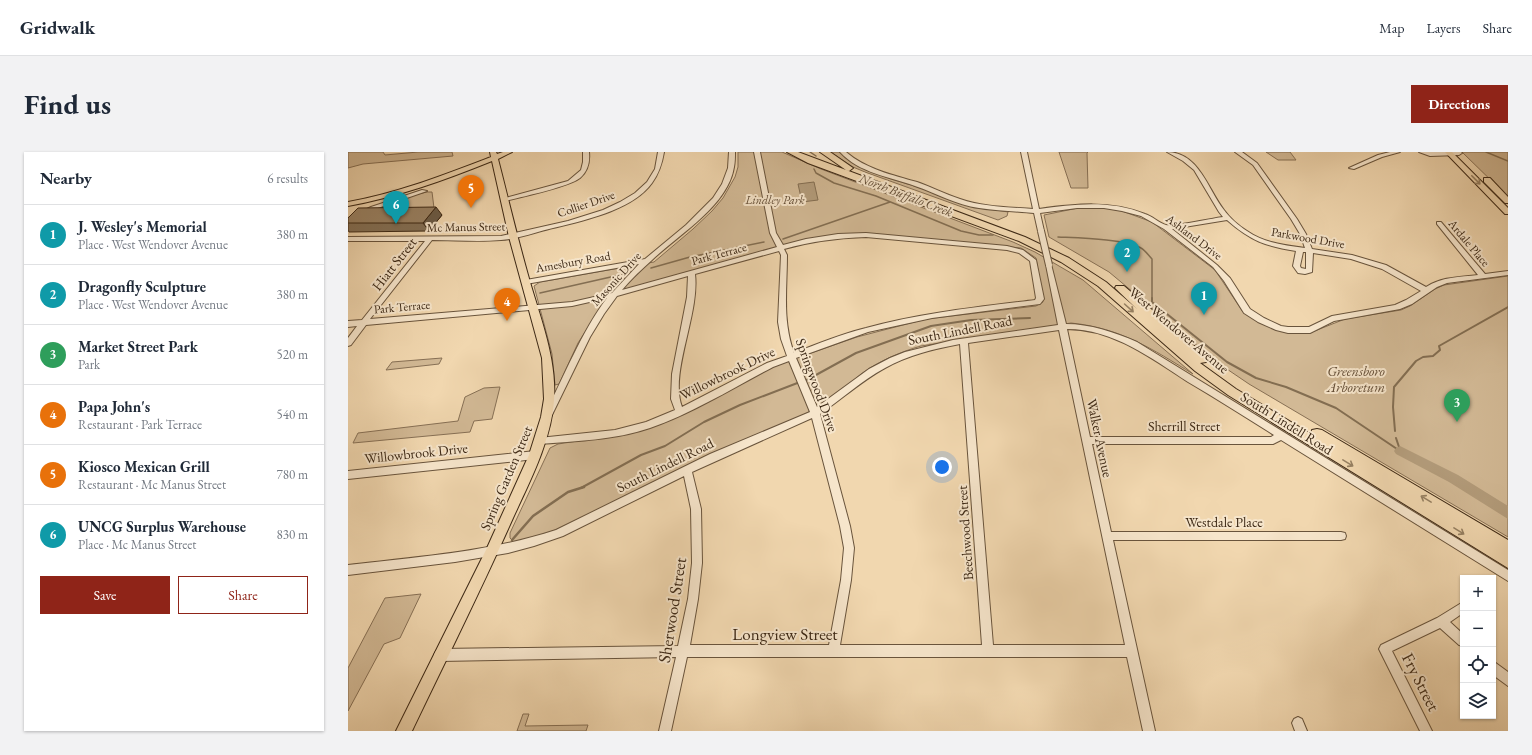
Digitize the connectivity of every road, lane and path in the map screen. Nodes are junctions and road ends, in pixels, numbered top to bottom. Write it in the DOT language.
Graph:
graph roads {
  1 [pos="509,152"];
  2 [pos="514,152"];
  3 [pos="586,152"];
  4 [pos="661,152"];
  5 [pos="732,152"];
  6 [pos="757,152"];
  7 [pos="791,152"];
  8 [pos="824,152"];
  9 [pos="843,152"];
  10 [pos="1024,152"];
  11 [pos="1170,152"];
  12 [pos="1238,152"];
  13 [pos="1397,152"];
  14 [pos="1422,152"];
  15 [pos="1448,152"];
  16 [pos="1459,152"];
  17 [pos="494,154"];
  18 [pos="1352,168"];
  19 [pos="497,169"];
  20 [pos="424,191"];
  21 [pos="377,197"];
  22 [pos="505,199"];
  23 [pos="348,200"];
  24 [pos="1508,201"];
  25 [pos="348,204"];
  26 [pos="373,208"];
  27 [pos="1038,211"];
  28 [pos="1508,211"];
  29 [pos="1227,218"];
  30 [pos="348,221"];
  31 [pos="1439,223"];
  32 [pos="1166,228"];
  33 [pos="513,236"];
  34 [pos="430,238"];
  35 [pos="348,240"];
  36 [pos="781,249"];
  37 [pos="1300,250"];
  38 [pos="1309,251"];
  39 [pos="648,260"];
  40 [pos="1508,273"];
  41 [pos="691,274"];
  42 [pos="1483,276"];
  43 [pos="526,282"];
  44 [pos="1425,290"];
  45 [pos="616,294"];
  46 [pos="1021,305"];
  47 [pos="533,307"];
  48 [pos="363,323"];
  49 [pos="348,324"];
  50 [pos="1062,327"];
  51 [pos="964,341"];
  52 [pos="348,343"];
  53 [pos="790,357"];
  54 [pos="680,412"];
  55 [pos="815,413"];
  56 [pos="546,417"];
  57 [pos="1280,435"];
  58 [pos="1086,440"];
  59 [pos="539,442"];
  60 [pos="534,455"];
  61 [pos="687,470"];
  62 [pos="348,475"];
  63 [pos="1108,536"];
  64 [pos="1341,536"];
  65 [pos="1508,548"];
  66 [pos="492,551"];
  67 [pos="1508,561"];
  68 [pos="348,570"];
  69 [pos="1500,575"];
  70 [pos="1460,609"];
  71 [pos="1441,622"];
  72 [pos="1460,638"];
  73 [pos="988,650"];
  74 [pos="684,651"];
  75 [pos="1130,651"];
  76 [pos="833,652"];
  77 [pos="440,655"];
  78 [pos="1496,670"];
  79 [pos="1508,680"];
  80 [pos="404,731"];
  81 [pos="664,731"];
  82 [pos="1149,731"];
  83 [pos="1426,731"];
  1 -- 17 [label="main road"];
  2 -- 19 [label="main road"];
  3 -- 22 [label="street"];
  4 -- 33 [label="street, Collier Drive"];
  5 -- 39 [label="street, Masonic Drive"];
  6 -- 36 [label="street, Springwood Drive"];
  7 -- 67 [label="highway, West Wendover Avenue, one-way"];
  65 -- 8 [label="highway, West Wendover Avenue, one-way"];
  9 -- 27 [label="street, Ashland Drive"];
  10 -- 27 [label="street, Walker Avenue"];
  11 -- 29 [label="street, Parkwood Drive"];
  12 -- 38 [label="street"];
  13 -- 18 [label="street"];
  14 -- 15 [label="street"];
  15 -- 16 [label="street"];
  15 -- 28 [label="main road, one-way"];
  16 -- 24 [label="main road"];
  17 -- 19 [label="main road, Spring Garden Street"];
  17 -- 21 [label="main road"];
  19 -- 22 [label="main road, Spring Garden Street"];
  20 -- 26 [label="street"];
  21 -- 23 [label="main road"];
  21 -- 25 [label="main road"];
  21 -- 26 [label="street"];
  22 -- 33 [label="main road, Spring Garden Street"];
  26 -- 30 [label="street"];
  27 -- 32 [label="street, Ashland Drive"];
  27 -- 50 [label="street, Walker Avenue, bridge"];
  29 -- 32 [label="street"];
  29 -- 37 [label="street, Parkwood Drive"];
  31 -- 42 [label="street, Ardale Place"];
  32 -- 44 [label="street, Ashland Drive"];
  33 -- 34 [label="street, Mc Manus Street"];
  33 -- 43 [label="main road, Spring Garden Street"];
  34 -- 35 [label="street, Mc Manus Street"];
  34 -- 48 [label="street, Hiatt Street"];
  36 -- 41 [label="street, Park Terrace"];
  36 -- 46 [label="street, Park Terrace"];
  36 -- 53 [label="street, Springwood Drive"];
  37 -- 38 [label="street, Parkwood Drive"];
  37 -- 38 [label="street"];
  38 -- 44 [label="street, Parkwood Drive"];
  39 -- 43 [label="street, Amesbury Road"];
  39 -- 45 [label="street, Masonic Drive"];
  40 -- 42 [label="street, Ashland Drive"];
  41 -- 45 [label="street, Park Terrace"];
  41 -- 54 [label="street"];
  42 -- 44 [label="street, Ashland Drive"];
  43 -- 47 [label="main road, Spring Garden Street"];
  45 -- 47 [label="street, Park Terrace"];
  45 -- 56 [label="street, Masonic Drive"];
  46 -- 53 [label="street, Willowbrook Drive"];
  47 -- 48 [label="street, Park Terrace"];
  47 -- 56 [label="main road, Spring Garden Street"];
  48 -- 49 [label="street, Park Terrace"];
  48 -- 52 [label="street, Hiatt Street"];
  50 -- 51 [label="street, South Lindell Road"];
  50 -- 57 [label="street, South Lindell Road"];
  50 -- 58 [label="street, Walker Avenue"];
  51 -- 55 [label="street, South Lindell Road"];
  51 -- 73 [label="street, Beechwood Street"];
  53 -- 54 [label="street, Willowbrook Drive"];
  53 -- 55 [label="street, Springwood Drive"];
  54 -- 59 [label="street, Willowbrook Drive"];
  55 -- 61 [label="street, South Lindell Road"];
  55 -- 76 [label="street, Springwood Drive"];
  56 -- 59 [label="main road, Spring Garden Street"];
  57 -- 58 [label="street, Sherrill Street"];
  57 -- 69 [label="street, South Lindell Road"];
  58 -- 63 [label="street, Walker Avenue"];
  59 -- 60 [label="main road, Spring Garden Street"];
  60 -- 62 [label="street, Willowbrook Drive"];
  60 -- 66 [label="main road, Spring Garden Street"];
  61 -- 66 [label="street, South Lindell Road"];
  61 -- 74 [label="street, Sherwood Street"];
  63 -- 64 [label="street, Westdale Place"];
  63 -- 75 [label="street, Walker Avenue"];
  66 -- 68 [label="street, South Lindell Road"];
  66 -- 77 [label="main road, Spring Garden Street"];
  70 -- 71 [label="street"];
  71 -- 72 [label="street"];
  71 -- 83 [label="street, Fry Street"];
  73 -- 75 [label="street, Longview Street"];
  73 -- 76 [label="street, Longview Street"];
  74 -- 76 [label="street, Longview Street"];
  74 -- 77 [label="street, Longview Street"];
  74 -- 81 [label="street, Sherwood Street"];
  75 -- 82 [label="street, Walker Avenue"];
  77 -- 80 [label="main road, Spring Garden Street"];
  78 -- 79 [label="street"];
}
